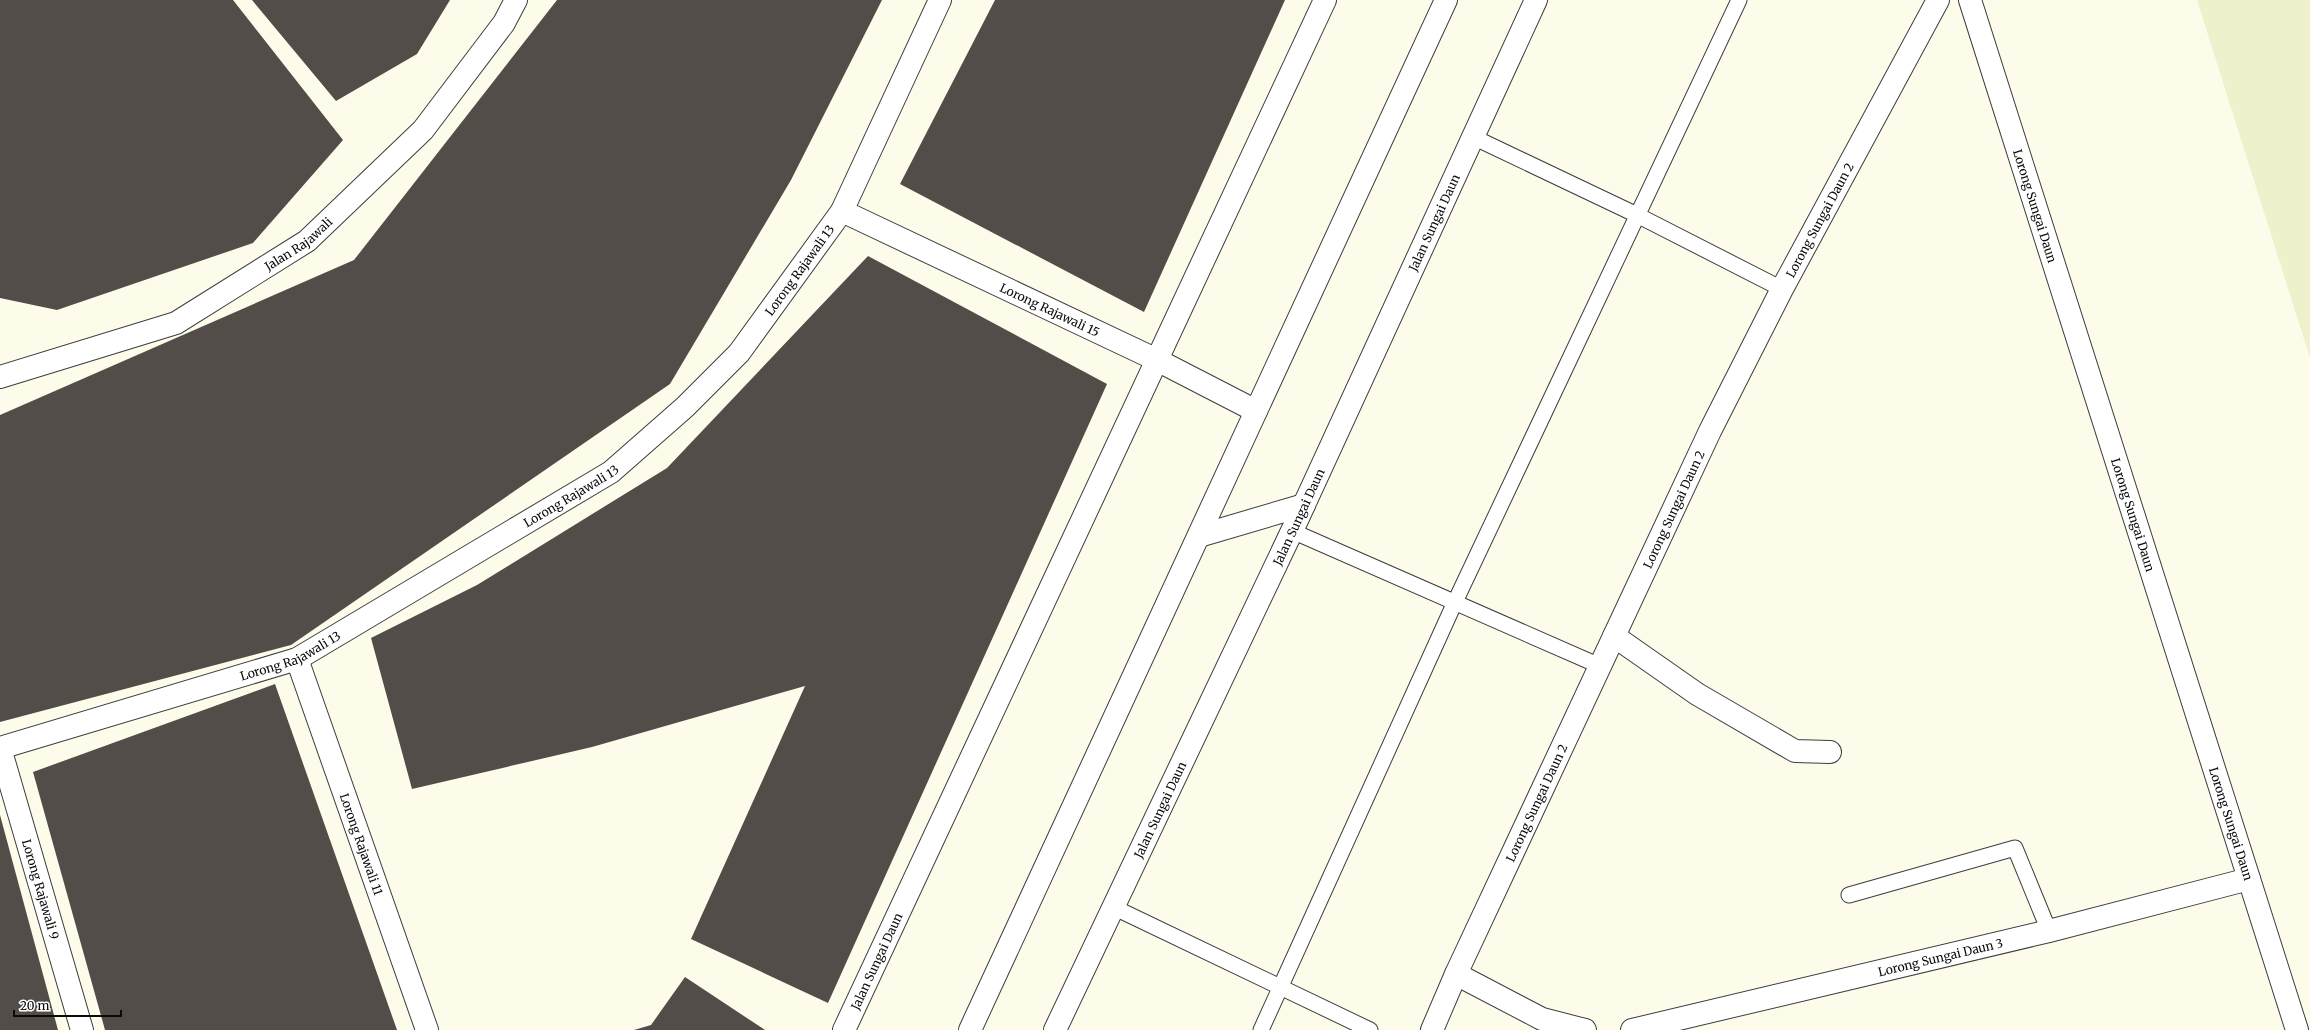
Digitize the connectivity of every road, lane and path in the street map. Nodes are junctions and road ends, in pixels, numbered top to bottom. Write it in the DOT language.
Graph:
graph roads {
  1 [pos="516,0"];
  2 [pos="940,0"];
  3 [pos="1325,0"];
  4 [pos="1446,0"];
  5 [pos="1536,0"];
  6 [pos="1739,0"];
  7 [pos="1938,0"];
  8 [pos="1970,0"];
  9 [pos="1473,137"];
  10 [pos="842,211"];
  11 [pos="1638,215"];
  12 [pos="1782,289"];
  13 [pos="1157,360"];
  14 [pos="0,377"];
  15 [pos="1256,411"];
  16 [pos="1304,505"];
  17 [pos="1292,531"];
  18 [pos="1199,536"];
  19 [pos="1455,602"];
  20 [pos="1614,636"];
  21 [pos="297,659"];
  22 [pos="1600,666"];
  23 [pos="0,748"];
  24 [pos="1830,752"];
  25 [pos="2249,879"];
  26 [pos="1850,895"];
  27 [pos="1113,907"];
  28 [pos="2049,931"];
  29 [pos="1456,974"];
  30 [pos="1280,989"];
  31 [pos="2294,1029"];
  32 [pos="82,1030"];
  33 [pos="427,1030"];
  34 [pos="844,1030"];
  35 [pos="970,1030"];
  36 [pos="1055,1030"];
  37 [pos="1261,1030"];
  38 [pos="1370,1030"];
  39 [pos="1432,1030"];
  40 [pos="1585,1030"];
  41 [pos="1632,1030"];
  1 -- 14 [label="street, Jalan Rajawali"];
  2 -- 10 [label="street, Lorong Rajawali 13"];
  3 -- 13 [label="street, Jalan Sungai Daun"];
  4 -- 15 [label="street"];
  5 -- 9 [label="street, Jalan Sungai Daun"];
  6 -- 11 [label="lane"];
  7 -- 12 [label="street, Lorong Sungai Daun 2"];
  8 -- 25 [label="street, Lorong Sungai Daun"];
  9 -- 11 [label="lane"];
  9 -- 16 [label="street, Jalan Sungai Daun"];
  10 -- 13 [label="street, Lorong Rajawali 15"];
  10 -- 21 [label="street, Lorong Rajawali 13"];
  11 -- 12 [label="lane"];
  11 -- 19 [label="lane"];
  12 -- 20 [label="street, Lorong Sungai Daun 2"];
  13 -- 15 [label="street, Lorong Rajawali 15"];
  13 -- 34 [label="street, Jalan Sungai Daun"];
  15 -- 18 [label="street"];
  16 -- 17 [label="street, Jalan Sungai Daun"];
  16 -- 18 [label="street"];
  17 -- 19 [label="lane"];
  17 -- 27 [label="street, Jalan Sungai Daun"];
  18 -- 35 [label="street"];
  19 -- 22 [label="lane"];
  19 -- 30 [label="lane"];
  20 -- 22 [label="street, Lorong Sungai Daun 2"];
  20 -- 24 [label="street"];
  21 -- 23 [label="street, Lorong Rajawali 13"];
  21 -- 33 [label="street, Lorong Rajawali 11"];
  22 -- 29 [label="street, Lorong Sungai Daun 2"];
  23 -- 32 [label="street, Lorong Rajawali 9"];
  25 -- 28 [label="street, Lorong Sungai Daun 3"];
  25 -- 31 [label="street, Lorong Sungai Daun"];
  26 -- 28 [label="lane"];
  27 -- 30 [label="lane"];
  27 -- 36 [label="street, Jalan Sungai Daun"];
  28 -- 41 [label="street, Lorong Sungai Daun 3"];
  29 -- 39 [label="street, Lorong Sungai Daun 2"];
  29 -- 40 [label="street"];
  30 -- 37 [label="lane"];
  30 -- 38 [label="lane"];
}
